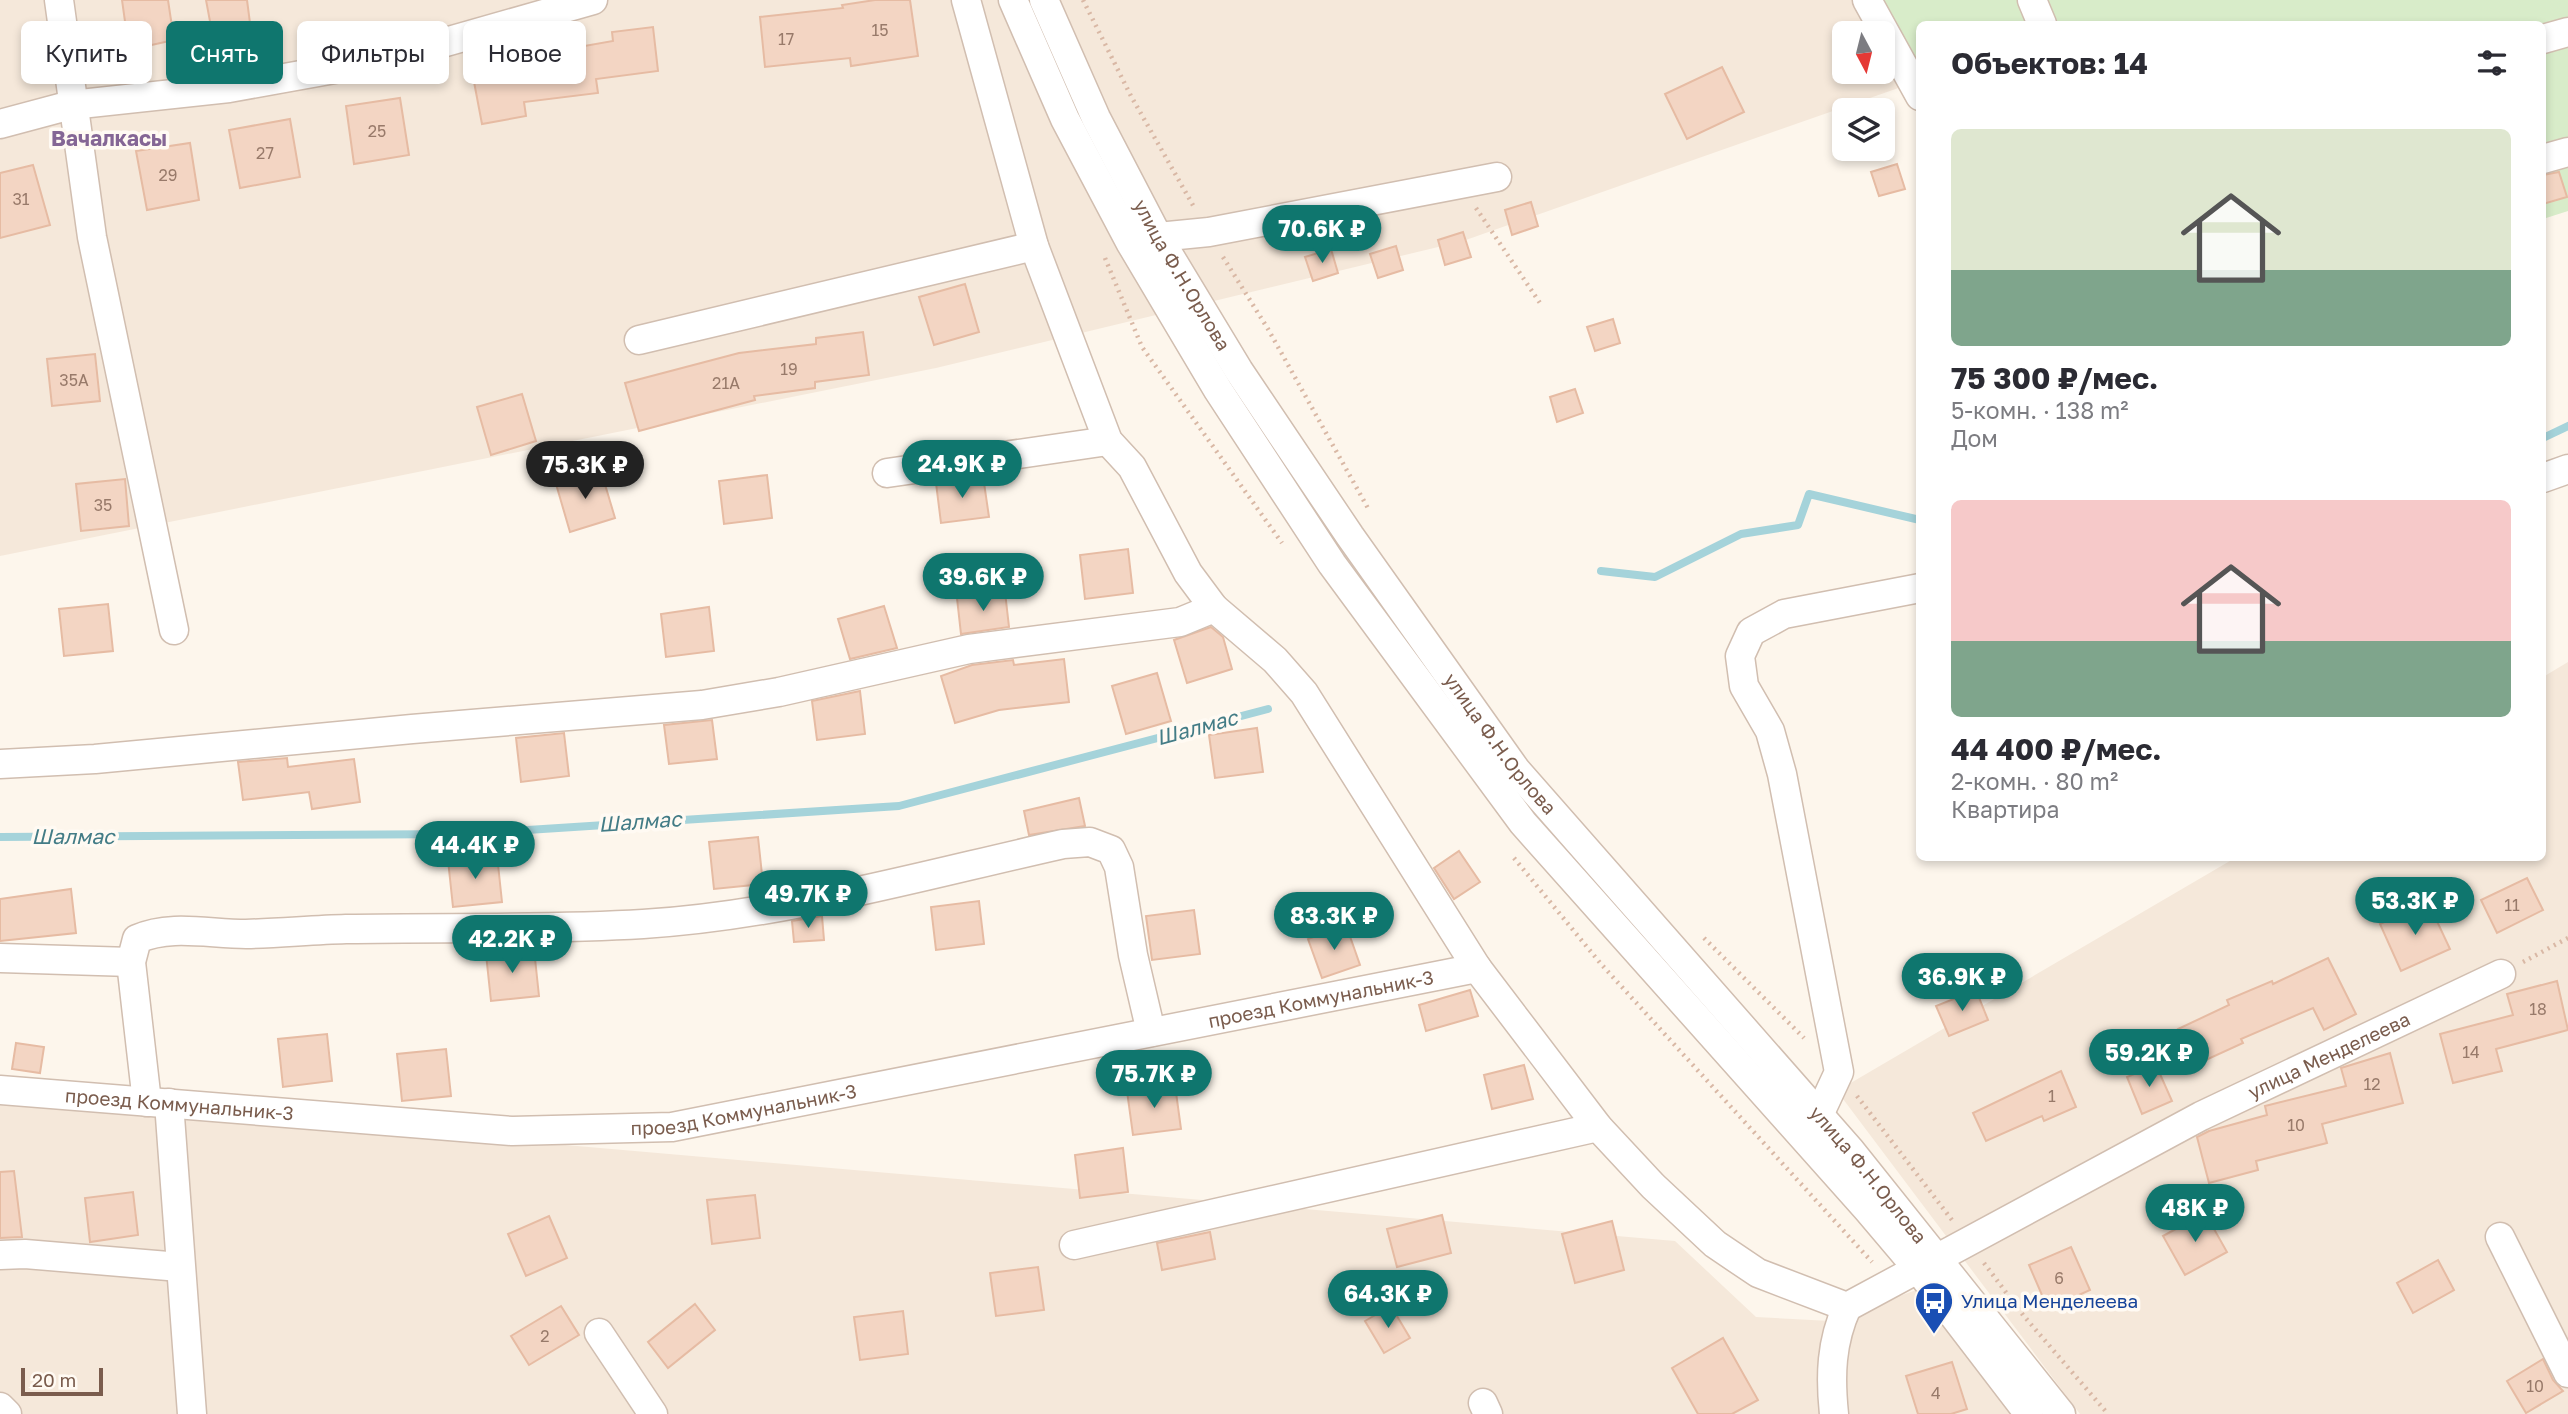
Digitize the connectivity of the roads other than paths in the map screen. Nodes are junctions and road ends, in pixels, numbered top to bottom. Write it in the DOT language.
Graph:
graph roads {
  1 [pos="59,0"];
  2 [pos="593,0"];
  3 [pos="967,0"];
  4 [pos="1013,0"];
  5 [pos="1044,0"];
  6 [pos="1867,0"];
  7 [pos="2032,0"];
  8 [pos="2041,21"];
  9 [pos="2568,32"];
  10 [pos="2546,38"];
  11 [pos="1916,89"];
  12 [pos="71,105"];
  13 [pos="0,124"];
  14 [pos="2568,152"];
  15 [pos="2546,158"];
  16 [pos="1497,177"];
  17 [pos="1158,237"];
  18 [pos="1034,246"];
  19 [pos="639,340"];
  20 [pos="1108,441"];
  21 [pos="2568,469"];
  22 [pos="887,473"];
  23 [pos="2546,477"];
  24 [pos="1916,589"];
  25 [pos="1214,608"];
  26 [pos="174,629"];
  27 [pos="0,764"];
  28 [pos="0,958"];
  29 [pos="131,962"];
  30 [pos="1477,968"];
  31 [pos="2501,974"];
  32 [pos="1151,1032"];
  33 [pos="0,1090"];
  34 [pos="158,1102"];
  35 [pos="1819,1115"];
  36 [pos="1598,1127"];
  37 [pos="2500,1237"];
  38 [pos="1074,1245"];
  39 [pos="0,1255"];
  40 [pos="1928,1263"];
  41 [pos="180,1267"];
  42 [pos="1847,1307"];
  43 [pos="599,1333"];
  44 [pos="2568,1373"];
  45 [pos="0,1407"];
  46 [pos="7,1414"];
  47 [pos="192,1414"];
  48 [pos="653,1414"];
  49 [pos="1834,1414"];
  50 [pos="2029,1414"];
  51 [pos="2061,1414"];
  1 -- 12 [label="street"];
  2 -- 12 [label="street"];
  3 -- 18 [label="street"];
  4 -- 40 [label="street, улица Ф.Н.Орлова"];
  5 -- 17 [label="street, улица Ф.Н.Орлова"];
  6 -- 11 [label="street"];
  7 -- 8 [label="street"];
  9 -- 10 [label="street"];
  12 -- 13 [label="street"];
  12 -- 26 [label="street"];
  14 -- 15 [label="street"];
  16 -- 17 [label="street"];
  17 -- 35 [label="street, улица Ф.Н.Орлова"];
  18 -- 19 [label="street"];
  18 -- 20 [label="street"];
  20 -- 22 [label="street"];
  20 -- 25 [label="street"];
  21 -- 23 [label="street"];
  24 -- 35 [label="street"];
  25 -- 27 [label="street"];
  25 -- 30 [label="street"];
  28 -- 29 [label="street"];
  29 -- 32 [label="street"];
  29 -- 34 [label="street"];
  30 -- 32 [label="street, проезд Коммунальник-3"];
  30 -- 36 [label="street"];
  31 -- 40 [label="street, улица Менделеева"];
  32 -- 34 [label="street, проезд Коммунальник-3"];
  33 -- 34 [label="street, проезд Коммунальник-3"];
  34 -- 41 [label="street"];
  35 -- 40 [label="street, улица Ф.Н.Орлова"];
  36 -- 38 [label="street"];
  36 -- 42 [label="street"];
  37 -- 44 [label="street"];
  39 -- 41 [label="street"];
  40 -- 42 [label="street, улица Менделеева"];
  40 -- 50 [label="street, улица Ф.Н.Орлова"];
  40 -- 51 [label="street, улица Ф.Н.Орлова"];
  41 -- 47 [label="street"];
  42 -- 49 [label="street"];
  43 -- 48 [label="street"];
  45 -- 46 [label="street"];
}
